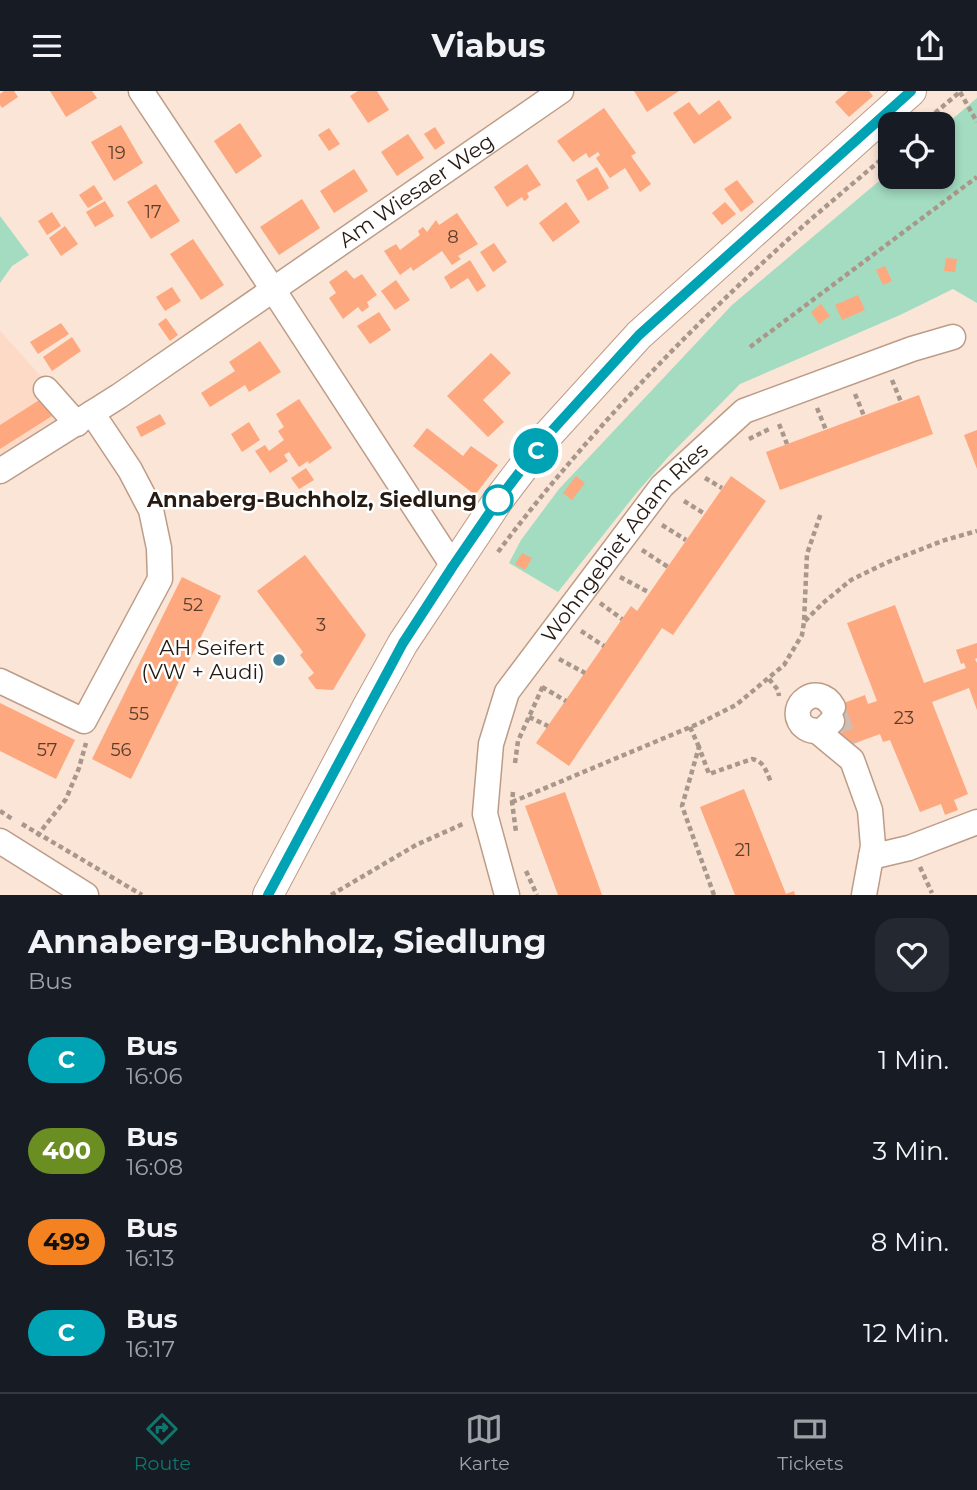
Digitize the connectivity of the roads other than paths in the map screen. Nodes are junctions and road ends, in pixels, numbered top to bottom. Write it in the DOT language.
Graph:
graph roads {
  1 [pos="141,91"];
  2 [pos="561,91"];
  3 [pos="911,91"];
  4 [pos="274,291"];
  5 [pos="953,337"];
  6 [pos="46,389"];
  7 [pos="84,418"];
  8 [pos="0,471"];
  9 [pos="453,566"];
  10 [pos="0,681"];
  11 [pos="827,720"];
  12 [pos="977,822"];
  13 [pos="0,841"];
  14 [pos="871,857"];
  15 [pos="86,895"];
  16 [pos="268,895"];
  17 [pos="507,895"];
  18 [pos="864,895"];
  1 -- 4 [label="street"];
  2 -- 4 [label="street, Am Wiesaer Weg"];
  3 -- 9 [label="main road"];
  4 -- 7 [label="street, Am Wiesaer Weg"];
  4 -- 9 [label="street"];
  5 -- 17 [label="street, Wohngebiet Adam Ries"];
  6 -- 7 [label="street"];
  7 -- 8 [label="street, Am Wiesaer Weg"];
  7 -- 10 [label="street"];
  9 -- 16 [label="main road"];
  11 -- 14 [label="street"];
  12 -- 14 [label="street"];
  13 -- 15 [label="street"];
  14 -- 18 [label="street"];
}
